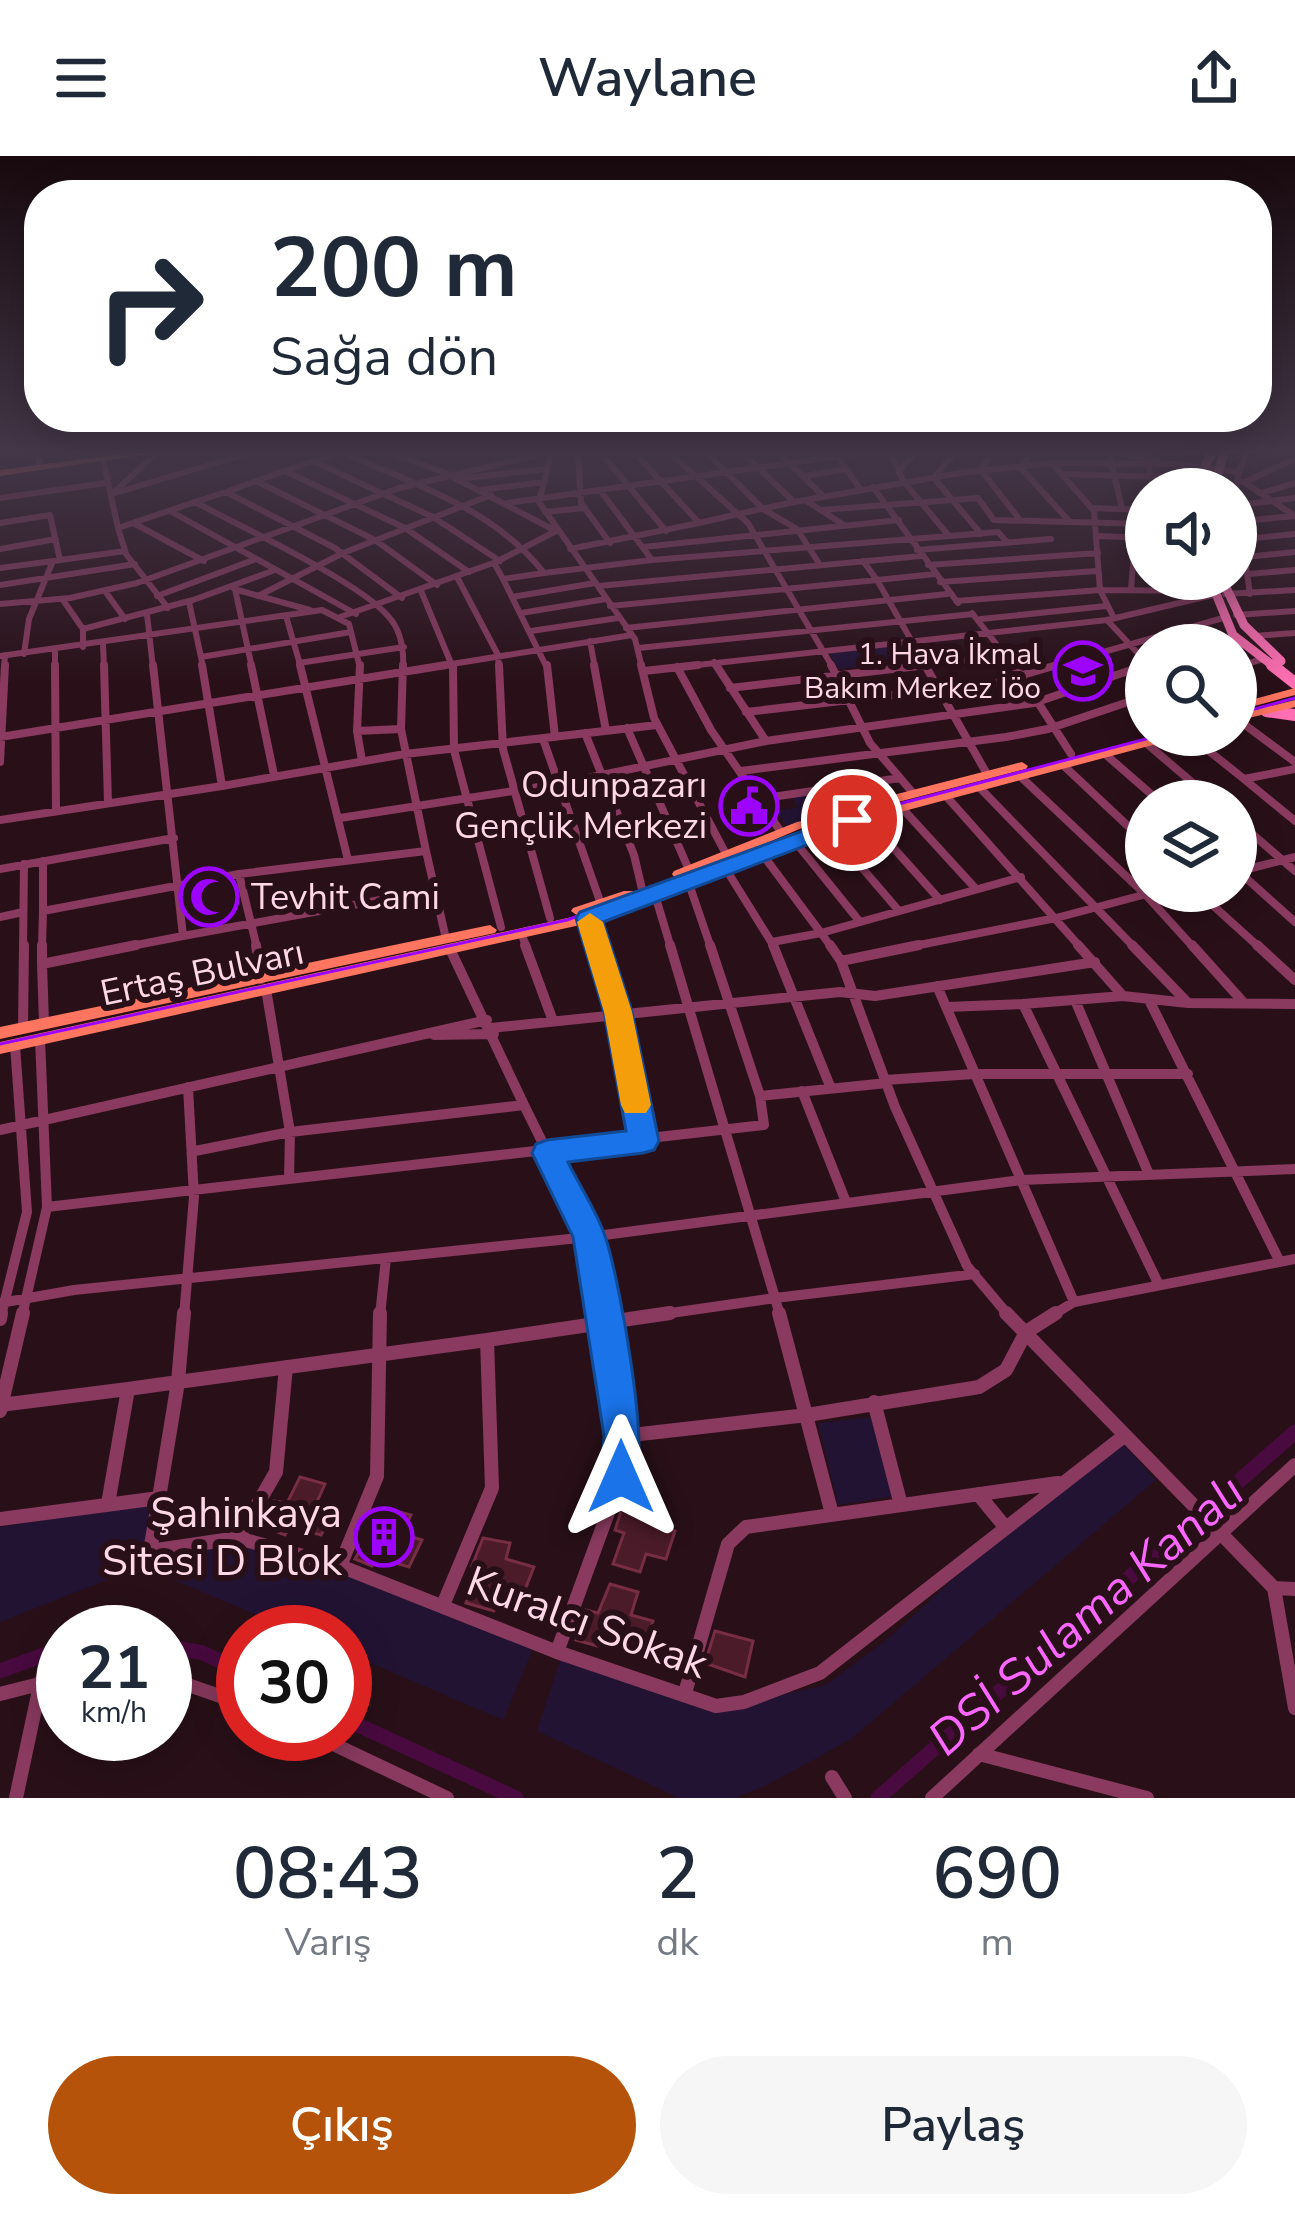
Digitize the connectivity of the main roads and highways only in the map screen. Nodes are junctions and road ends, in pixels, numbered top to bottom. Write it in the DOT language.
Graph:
graph roads {
  1 [pos="1219,600"];
  2 [pos="1227,600"];
  3 [pos="1229,617"];
  4 [pos="1292,671"];
  5 [pos="1292,693"];
  6 [pos="1257,703"];
  7 [pos="1266,711"];
  8 [pos="1257,713"];
  9 [pos="1295,715"];
  10 [pos="1125,744"];
  11 [pos="1125,746"];
  12 [pos="1067,759"];
  13 [pos="983,781"];
  14 [pos="787,836"];
  15 [pos="725,860"];
  16 [pos="649,892"];
  17 [pos="448,944"];
  18 [pos="42,1031"];
  19 [pos="0,1034"];
  20 [pos="8,1047"];
  1 -- 3 [label="main road"];
  2 -- 3 [label="main road"];
  3 -- 4 [label="main road"];
  3 -- 4 [label="main road"];
  4 -- 5 [label="main road"];
  5 -- 6 [label="main road"];
  5 -- 7 [label="main road"];
  7 -- 8 [label="main road"];
  7 -- 9 [label="main road"];
  10 -- 12 [label="main road, Ertaş Bulvarı"];
  11 -- 12 [label="main road, Ertaş Bulvarı"];
  12 -- 13 [label="main road, Ertaş Bulvarı"];
  12 -- 13 [label="main road, Ertaş Bulvarı"];
  13 -- 14 [label="main road, Ertaş Bulvarı"];
  13 -- 14 [label="main road, Ertaş Bulvarı"];
  14 -- 15 [label="main road, Ertaş Bulvarı"];
  14 -- 15 [label="main road, Ertaş Bulvarı"];
  15 -- 16 [label="main road, Ertaş Bulvarı"];
  16 -- 17 [label="main road, Ertaş Bulvarı"];
  16 -- 17 [label="main road, Ertaş Bulvarı"];
  17 -- 18 [label="main road, Ertaş Bulvarı"];
  18 -- 19 [label="main road, Ertaş Bulvarı"];
  18 -- 20 [label="main road, Ertaş Bulvarı"];
}
